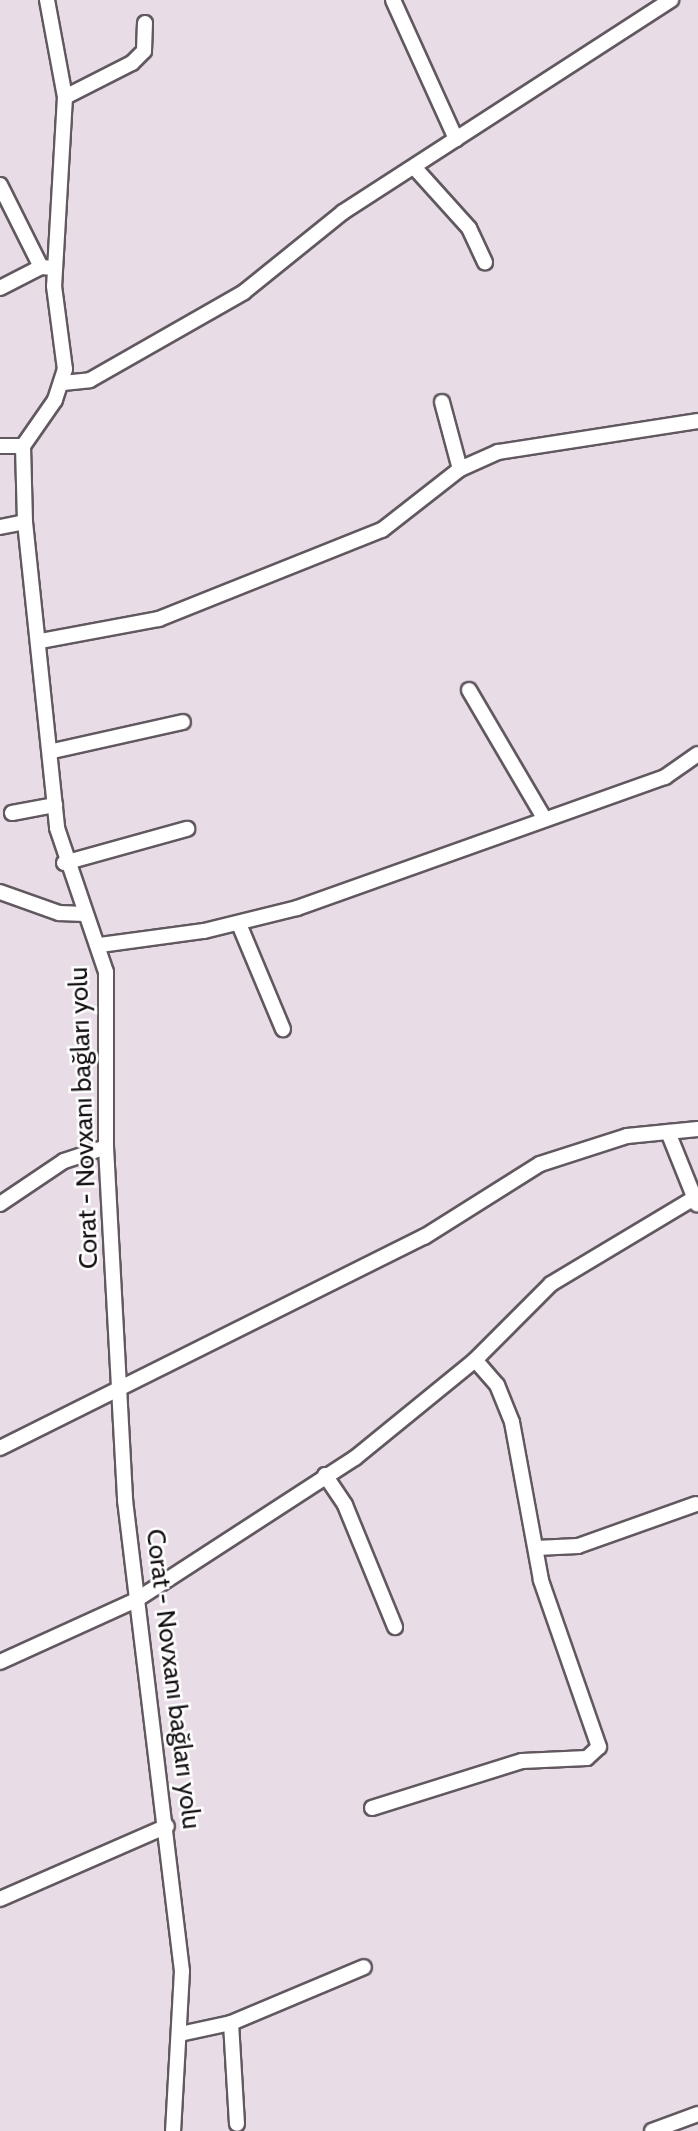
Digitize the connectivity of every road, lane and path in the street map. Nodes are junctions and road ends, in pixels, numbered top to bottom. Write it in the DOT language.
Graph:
graph roads {
  1 [pos="47,0"];
  2 [pos="393,0"];
  3 [pos="671,0"];
  4 [pos="145,23"];
  5 [pos="65,97"];
  6 [pos="456,139"];
  7 [pos="414,167"];
  8 [pos="0,185"];
  9 [pos="485,263"];
  10 [pos="48,268"];
  11 [pos="0,288"];
  12 [pos="63,383"];
  13 [pos="442,402"];
  14 [pos="698,421"];
  15 [pos="0,446"];
  16 [pos="23,446"];
  17 [pos="460,469"];
  18 [pos="25,522"];
  19 [pos="0,527"];
  20 [pos="40,641"];
  21 [pos="468,690"];
  22 [pos="183,722"];
  23 [pos="52,751"];
  24 [pos="698,754"];
  25 [pos="55,805"];
  26 [pos="12,813"];
  27 [pos="543,816"];
  28 [pos="187,829"];
  29 [pos="64,863"];
  30 [pos="0,892"];
  31 [pos="85,914"];
  32 [pos="239,924"];
  33 [pos="100,945"];
  34 [pos="283,1029"];
  35 [pos="698,1129"];
  36 [pos="668,1132"];
  37 [pos="106,1147"];
  38 [pos="696,1202"];
  39 [pos="0,1204"];
  40 [pos="475,1360"];
  41 [pos="117,1386"];
  42 [pos="0,1448"];
  43 [pos="325,1475"];
  44 [pos="696,1504"];
  45 [pos="536,1548"];
  46 [pos="135,1600"];
  47 [pos="395,1627"];
  48 [pos="0,1662"];
  49 [pos="372,1808"];
  50 [pos="167,1826"];
  51 [pos="0,1899"];
  52 [pos="364,1967"];
  53 [pos="231,2023"];
  54 [pos="180,2034"];
  55 [pos="698,2114"];
  56 [pos="237,2124"];
  57 [pos="173,2131"];
  58 [pos="652,2131"];
  1 -- 5 [label="street"];
  2 -- 6 [label="street"];
  3 -- 6 [label="street"];
  4 -- 5 [label="street"];
  5 -- 10 [label="street"];
  6 -- 7 [label="street"];
  7 -- 9 [label="street"];
  7 -- 12 [label="street"];
  8 -- 10 [label="street"];
  10 -- 11 [label="street"];
  10 -- 12 [label="street"];
  12 -- 16 [label="street"];
  13 -- 17 [label="street"];
  14 -- 17 [label="street"];
  15 -- 16 [label="street"];
  16 -- 18 [label="street, Corat - Novxanı bağları yolu"];
  17 -- 20 [label="street"];
  18 -- 19 [label="street"];
  18 -- 20 [label="street, Corat - Novxanı bağları yolu"];
  20 -- 23 [label="street, Corat - Novxanı bağları yolu"];
  21 -- 27 [label="street"];
  22 -- 23 [label="street"];
  23 -- 25 [label="street, Corat - Novxanı bağları yolu"];
  24 -- 27 [label="street"];
  25 -- 26 [label="street"];
  25 -- 29 [label="street, Corat - Novxanı bağları yolu"];
  27 -- 32 [label="street"];
  28 -- 29 [label="street"];
  29 -- 31 [label="street, Corat - Novxanı bağları yolu"];
  30 -- 31 [label="street"];
  31 -- 33 [label="street, Corat - Novxanı bağları yolu"];
  32 -- 33 [label="street"];
  32 -- 34 [label="street"];
  33 -- 37 [label="street, Corat - Novxanı bağları yolu"];
  35 -- 36 [label="street"];
  36 -- 38 [label="street"];
  36 -- 41 [label="street"];
  37 -- 39 [label="street"];
  37 -- 41 [label="street, Corat - Novxanı bağları yolu"];
  38 -- 40 [label="street"];
  40 -- 43 [label="street"];
  40 -- 45 [label="street"];
  41 -- 42 [label="street"];
  41 -- 46 [label="street, Corat - Novxanı bağları yolu"];
  43 -- 46 [label="street"];
  43 -- 47 [label="street"];
  44 -- 45 [label="street"];
  45 -- 49 [label="street"];
  46 -- 48 [label="street"];
  46 -- 50 [label="street, Corat - Novxanı bağları yolu"];
  50 -- 51 [label="street"];
  50 -- 54 [label="street, Corat - Novxanı bağları yolu"];
  52 -- 53 [label="street"];
  53 -- 54 [label="street"];
  53 -- 56 [label="street"];
  54 -- 57 [label="street, Corat - Novxanı bağları yolu"];
  55 -- 58 [label="street"];
}
